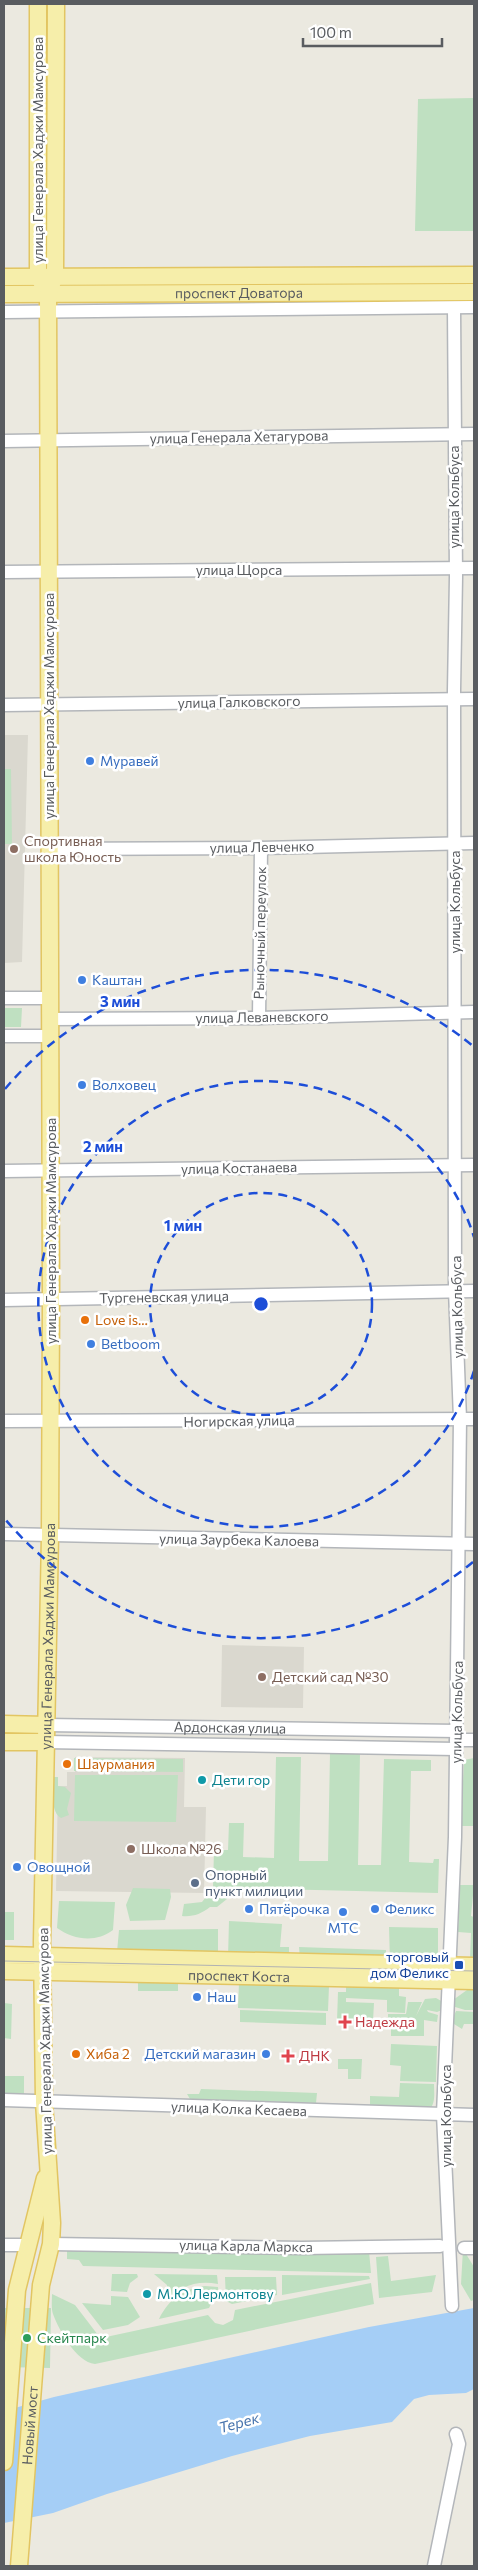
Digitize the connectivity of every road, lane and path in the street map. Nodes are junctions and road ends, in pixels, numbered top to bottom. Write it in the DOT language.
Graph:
graph roads {
  1 [pos="38,4"];
  2 [pos="56,4"];
  3 [pos="55,95"];
  4 [pos="38,96"];
  5 [pos="474,275"];
  6 [pos="38,276"];
  7 [pos="55,276"];
  8 [pos="4,277"];
  9 [pos="474,292"];
  10 [pos="4,294"];
  11 [pos="48,294"];
  12 [pos="474,307"];
  13 [pos="454,308"];
  14 [pos="4,312"];
  15 [pos="48,313"];
  16 [pos="454,434"];
  17 [pos="474,434"];
  18 [pos="4,441"];
  19 [pos="48,441"];
  20 [pos="455,568"];
  21 [pos="474,568"];
  22 [pos="49,571"];
  23 [pos="4,572"];
  24 [pos="454,699"];
  25 [pos="474,699"];
  26 [pos="4,705"];
  27 [pos="50,706"];
  28 [pos="455,843"];
  29 [pos="474,843"];
  30 [pos="261,848"];
  31 [pos="49,849"];
  32 [pos="4,998"];
  33 [pos="49,998"];
  34 [pos="454,1012"];
  35 [pos="474,1012"];
  36 [pos="259,1018"];
  37 [pos="49,1019"];
  38 [pos="4,1036"];
  39 [pos="50,1036"];
  40 [pos="456,1165"];
  41 [pos="474,1165"];
  42 [pos="4,1171"];
  43 [pos="50,1171"];
  44 [pos="455,1290"];
  45 [pos="474,1291"];
  46 [pos="4,1300"];
  47 [pos="51,1300"];
  48 [pos="474,1418"];
  49 [pos="460,1419"];
  50 [pos="4,1421"];
  51 [pos="51,1422"];
  52 [pos="4,1534"];
  53 [pos="50,1536"];
  54 [pos="458,1544"];
  55 [pos="474,1544"];
  56 [pos="4,1724"];
  57 [pos="46,1725"];
  58 [pos="456,1740"];
  59 [pos="474,1740"];
  60 [pos="4,1742"];
  61 [pos="45,1742"];
  62 [pos="4,1955"];
  63 [pos="42,1955"];
  64 [pos="474,1966"];
  65 [pos="4,1971"];
  66 [pos="43,1972"];
  67 [pos="450,1973"];
  68 [pos="474,1981"];
  69 [pos="4,2100"];
  70 [pos="44,2102"];
  71 [pos="443,2114"];
  72 [pos="474,2116"];
  73 [pos="47,2169"];
  74 [pos="4,2244"];
  75 [pos="27,2244"];
  76 [pos="51,2244"];
  77 [pos="440,2246"];
  78 [pos="41,2285"];
  79 [pos="17,2290"];
  80 [pos="452,2306"];
  81 [pos="456,2434"];
  82 [pos="4,2462"];
  83 [pos="19,2566"];
  84 [pos="434,2566"];
  1 -- 4 [label="main road, улица Генерала Хаджи Мамсурова"];
  2 -- 3 [label="main road, улица Генерала Хаджи Мамсурова"];
  3 -- 4 [label="main road"];
  3 -- 7 [label="main road, улица Генерала Хаджи Мамсурова"];
  4 -- 6 [label="main road, улица Генерала Хаджи Мамсурова"];
  5 -- 7 [label="main road, проспект Доватора"];
  6 -- 7 [label="main road, проспект Доватора"];
  6 -- 8 [label="main road, проспект Доватора"];
  6 -- 11 [label="main road, улица Генерала Хаджи Мамсурова"];
  7 -- 11 [label="main road, улица Генерала Хаджи Мамсурова"];
  9 -- 11 [label="main road, проспект Доватора"];
  10 -- 11 [label="main road, проспект Доватора"];
  11 -- 15 [label="main road, улица Генерала Хаджи Мамсурова"];
  12 -- 13 [label="street"];
  13 -- 15 [label="street"];
  13 -- 16 [label="street, улица Кольбуса"];
  14 -- 15 [label="street"];
  15 -- 19 [label="main road, улица Генерала Хаджи Мамсурова"];
  16 -- 17 [label="street, улица Генерала Хетагурова"];
  16 -- 19 [label="street, улица Генерала Хетагурова"];
  16 -- 20 [label="street, улица Кольбуса"];
  18 -- 19 [label="street, улица Генерала Хетагурова"];
  19 -- 22 [label="main road, улица Генерала Хаджи Мамсурова"];
  20 -- 21 [label="street, улица Щорса"];
  20 -- 22 [label="street, улица Щорса"];
  20 -- 24 [label="street, улица Кольбуса"];
  22 -- 23 [label="street, улица Щорса"];
  22 -- 27 [label="main road, улица Генерала Хаджи Мамсурова"];
  24 -- 25 [label="street, улица Галковского"];
  24 -- 27 [label="street, улица Галковского"];
  24 -- 28 [label="street, улица Кольбуса"];
  26 -- 27 [label="street, улица Галковского"];
  27 -- 31 [label="main road, улица Генерала Хаджи Мамсурова"];
  28 -- 29 [label="street, улица Левченко"];
  28 -- 30 [label="street, улица Левченко"];
  28 -- 34 [label="street, улица Кольбуса"];
  30 -- 31 [label="street, улица Левченко"];
  30 -- 36 [label="street, Рыночный переулок"];
  31 -- 33 [label="main road, улица Генерала Хаджи Мамсурова"];
  32 -- 33 [label="street"];
  33 -- 37 [label="main road, улица Генерала Хаджи Мамсурова"];
  34 -- 35 [label="street, улица Леваневского"];
  34 -- 36 [label="street, улица Леваневского"];
  34 -- 40 [label="street, улица Кольбуса"];
  36 -- 37 [label="street, улица Леваневского"];
  37 -- 39 [label="main road, улица Генерала Хаджи Мамсурова"];
  38 -- 39 [label="street"];
  39 -- 43 [label="main road, улица Генерала Хаджи Мамсурова"];
  40 -- 41 [label="street, улица Костанаева"];
  40 -- 43 [label="street, улица Костанаева"];
  40 -- 44 [label="street, улица Кольбуса"];
  42 -- 43 [label="street, улица Костанаева"];
  43 -- 47 [label="main road, улица Генерала Хаджи Мамсурова"];
  44 -- 45 [label="street, Тургеневская улица"];
  44 -- 47 [label="street, Тургеневская улица"];
  44 -- 49 [label="street, улица Кольбуса"];
  46 -- 47 [label="street, Тургеневская улица"];
  47 -- 51 [label="main road, улица Генерала Хаджи Мамсурова"];
  48 -- 49 [label="street, Ногирская улица"];
  49 -- 51 [label="street, Ногирская улица"];
  49 -- 54 [label="street, улица Кольбуса"];
  50 -- 51 [label="street, Ногирская улица"];
  51 -- 53 [label="main road, улица Генерала Хаджи Мамсурова"];
  52 -- 53 [label="street, улица Заурбека Калоева"];
  53 -- 54 [label="street, улица Заурбека Калоева"];
  53 -- 57 [label="main road, улица Генерала Хаджи Мамсурова"];
  54 -- 55 [label="street, улица Заурбека Калоева"];
  54 -- 58 [label="street, улица Кольбуса"];
  56 -- 57 [label="main road, Ардонская улица"];
  57 -- 58 [label="street, Ардонская улица"];
  57 -- 61 [label="main road, улица Генерала Хаджи Мамсурова"];
  58 -- 59 [label="street, Ардонская улица"];
  58 -- 61 [label="street, Ардонская улица"];
  58 -- 67 [label="street, улица Кольбуса"];
  60 -- 61 [label="main road, Ардонская улица"];
  61 -- 63 [label="main road, улица Генерала Хаджи Мамсурова"];
  62 -- 63 [label="main road, проспект Коста"];
  63 -- 66 [label="main road, улица Генерала Хаджи Мамсурова"];
  63 -- 67 [label="main road, проспект Коста"];
  64 -- 67 [label="main road, проспект Коста"];
  65 -- 66 [label="main road, проспект Коста"];
  66 -- 67 [label="main road, проспект Коста"];
  66 -- 70 [label="main road, улица Генерала Хаджи Мамсурова"];
  67 -- 68 [label="main road, проспект Коста"];
  67 -- 71 [label="street, улица Кольбуса"];
  69 -- 70 [label="street, улица Колка Кесаева"];
  70 -- 71 [label="street, улица Колка Кесаева"];
  70 -- 73 [label="main road, улица Генерала Хаджи Мамсурова"];
  71 -- 72 [label="street, улица Колка Кесаева"];
  71 -- 80 [label="street, улица Кольбуса"];
  73 -- 75 [label="main road, улица Генерала Хаджи Мамсурова"];
  73 -- 76 [label="main road, улица Генерала Хаджи Мамсурова"];
  74 -- 75 [label="street"];
  75 -- 79 [label="main road, улица Генерала Хаджи Мамсурова"];
  76 -- 77 [label="street, улица Карла Маркса"];
  76 -- 78 [label="main road, улица Генерала Хаджи Мамсурова"];
  78 -- 83 [label="main road, Новый мост"];
  79 -- 82 [label="main road, Новый мост"];
  81 -- 84 [label="street"];
}
